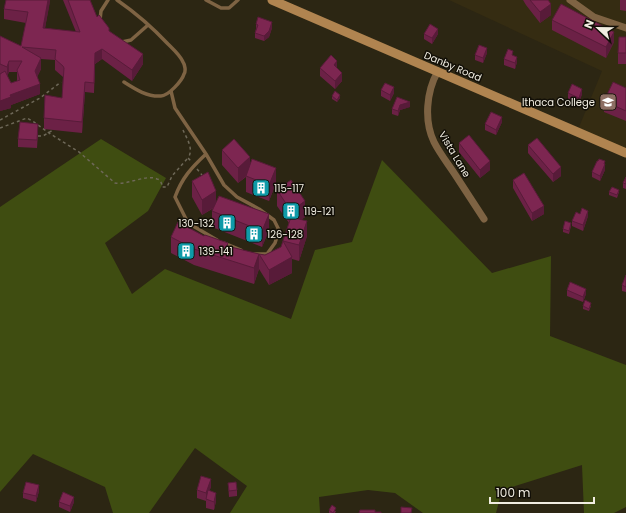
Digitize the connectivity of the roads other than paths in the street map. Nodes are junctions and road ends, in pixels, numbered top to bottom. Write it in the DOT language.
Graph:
graph roads {
  1 [pos="108,0"];
  2 [pos="117,0"];
  3 [pos="206,0"];
  4 [pos="238,0"];
  5 [pos="272,0"];
  6 [pos="570,0"];
  7 [pos="148,24"];
  8 [pos="102,25"];
  9 [pos="626,28"];
  10 [pos="115,39"];
  11 [pos="438,71"];
  12 [pos="124,82"];
  13 [pos="171,91"];
  14 [pos="626,153"];
  15 [pos="206,154"];
  16 [pos="484,219"];
  17 [pos="244,251"];
  18 [pos="250,254"];
  1 -- 8 [label="lane"];
  2 -- 7 [label="lane"];
  3 -- 4 [label="lane"];
  5 -- 11 [label="main road, Danby Road"];
  6 -- 9 [label="street"];
  7 -- 10 [label="lane"];
  7 -- 13 [label="lane"];
  11 -- 14 [label="main road, Danby Road"];
  11 -- 16 [label="street, Vista Lane"];
  12 -- 13 [label="lane"];
  13 -- 15 [label="lane"];
  15 -- 17 [label="lane"];
  15 -- 18 [label="lane"];
}
